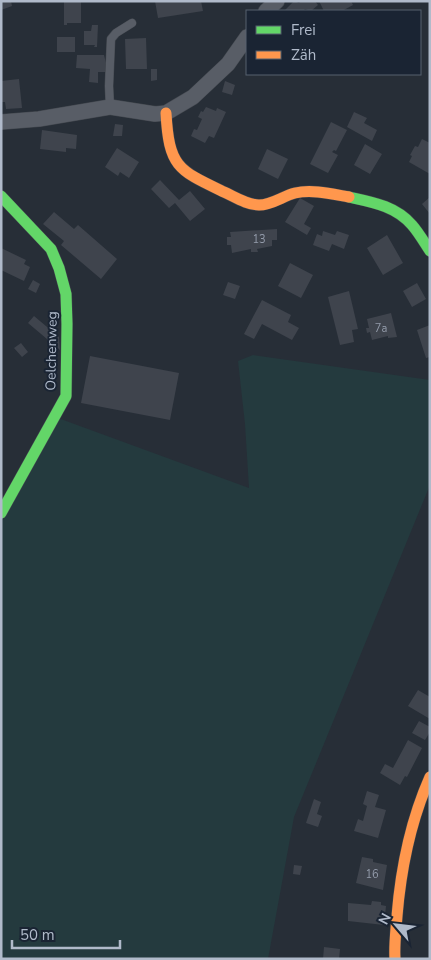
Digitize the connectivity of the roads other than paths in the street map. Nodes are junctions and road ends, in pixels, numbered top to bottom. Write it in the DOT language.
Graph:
graph roads {
  1 [pos="277,1"];
  2 [pos="267,10"];
  3 [pos="132,23"];
  4 [pos="246,38"];
  5 [pos="110,107"];
  6 [pos="166,113"];
  7 [pos="1,122"];
  8 [pos="1,196"];
  9 [pos="430,251"];
  10 [pos="1,513"];
  11 [pos="430,777"];
  12 [pos="395,959"];
  1 -- 2 [label="street"];
  3 -- 5 [label="lane"];
  4 -- 6 [label="street"];
  5 -- 6 [label="street"];
  5 -- 7 [label="street"];
  6 -- 9 [label="street"];
  8 -- 10 [label="street, Oelchenweg"];
  11 -- 12 [label="street"];
}
